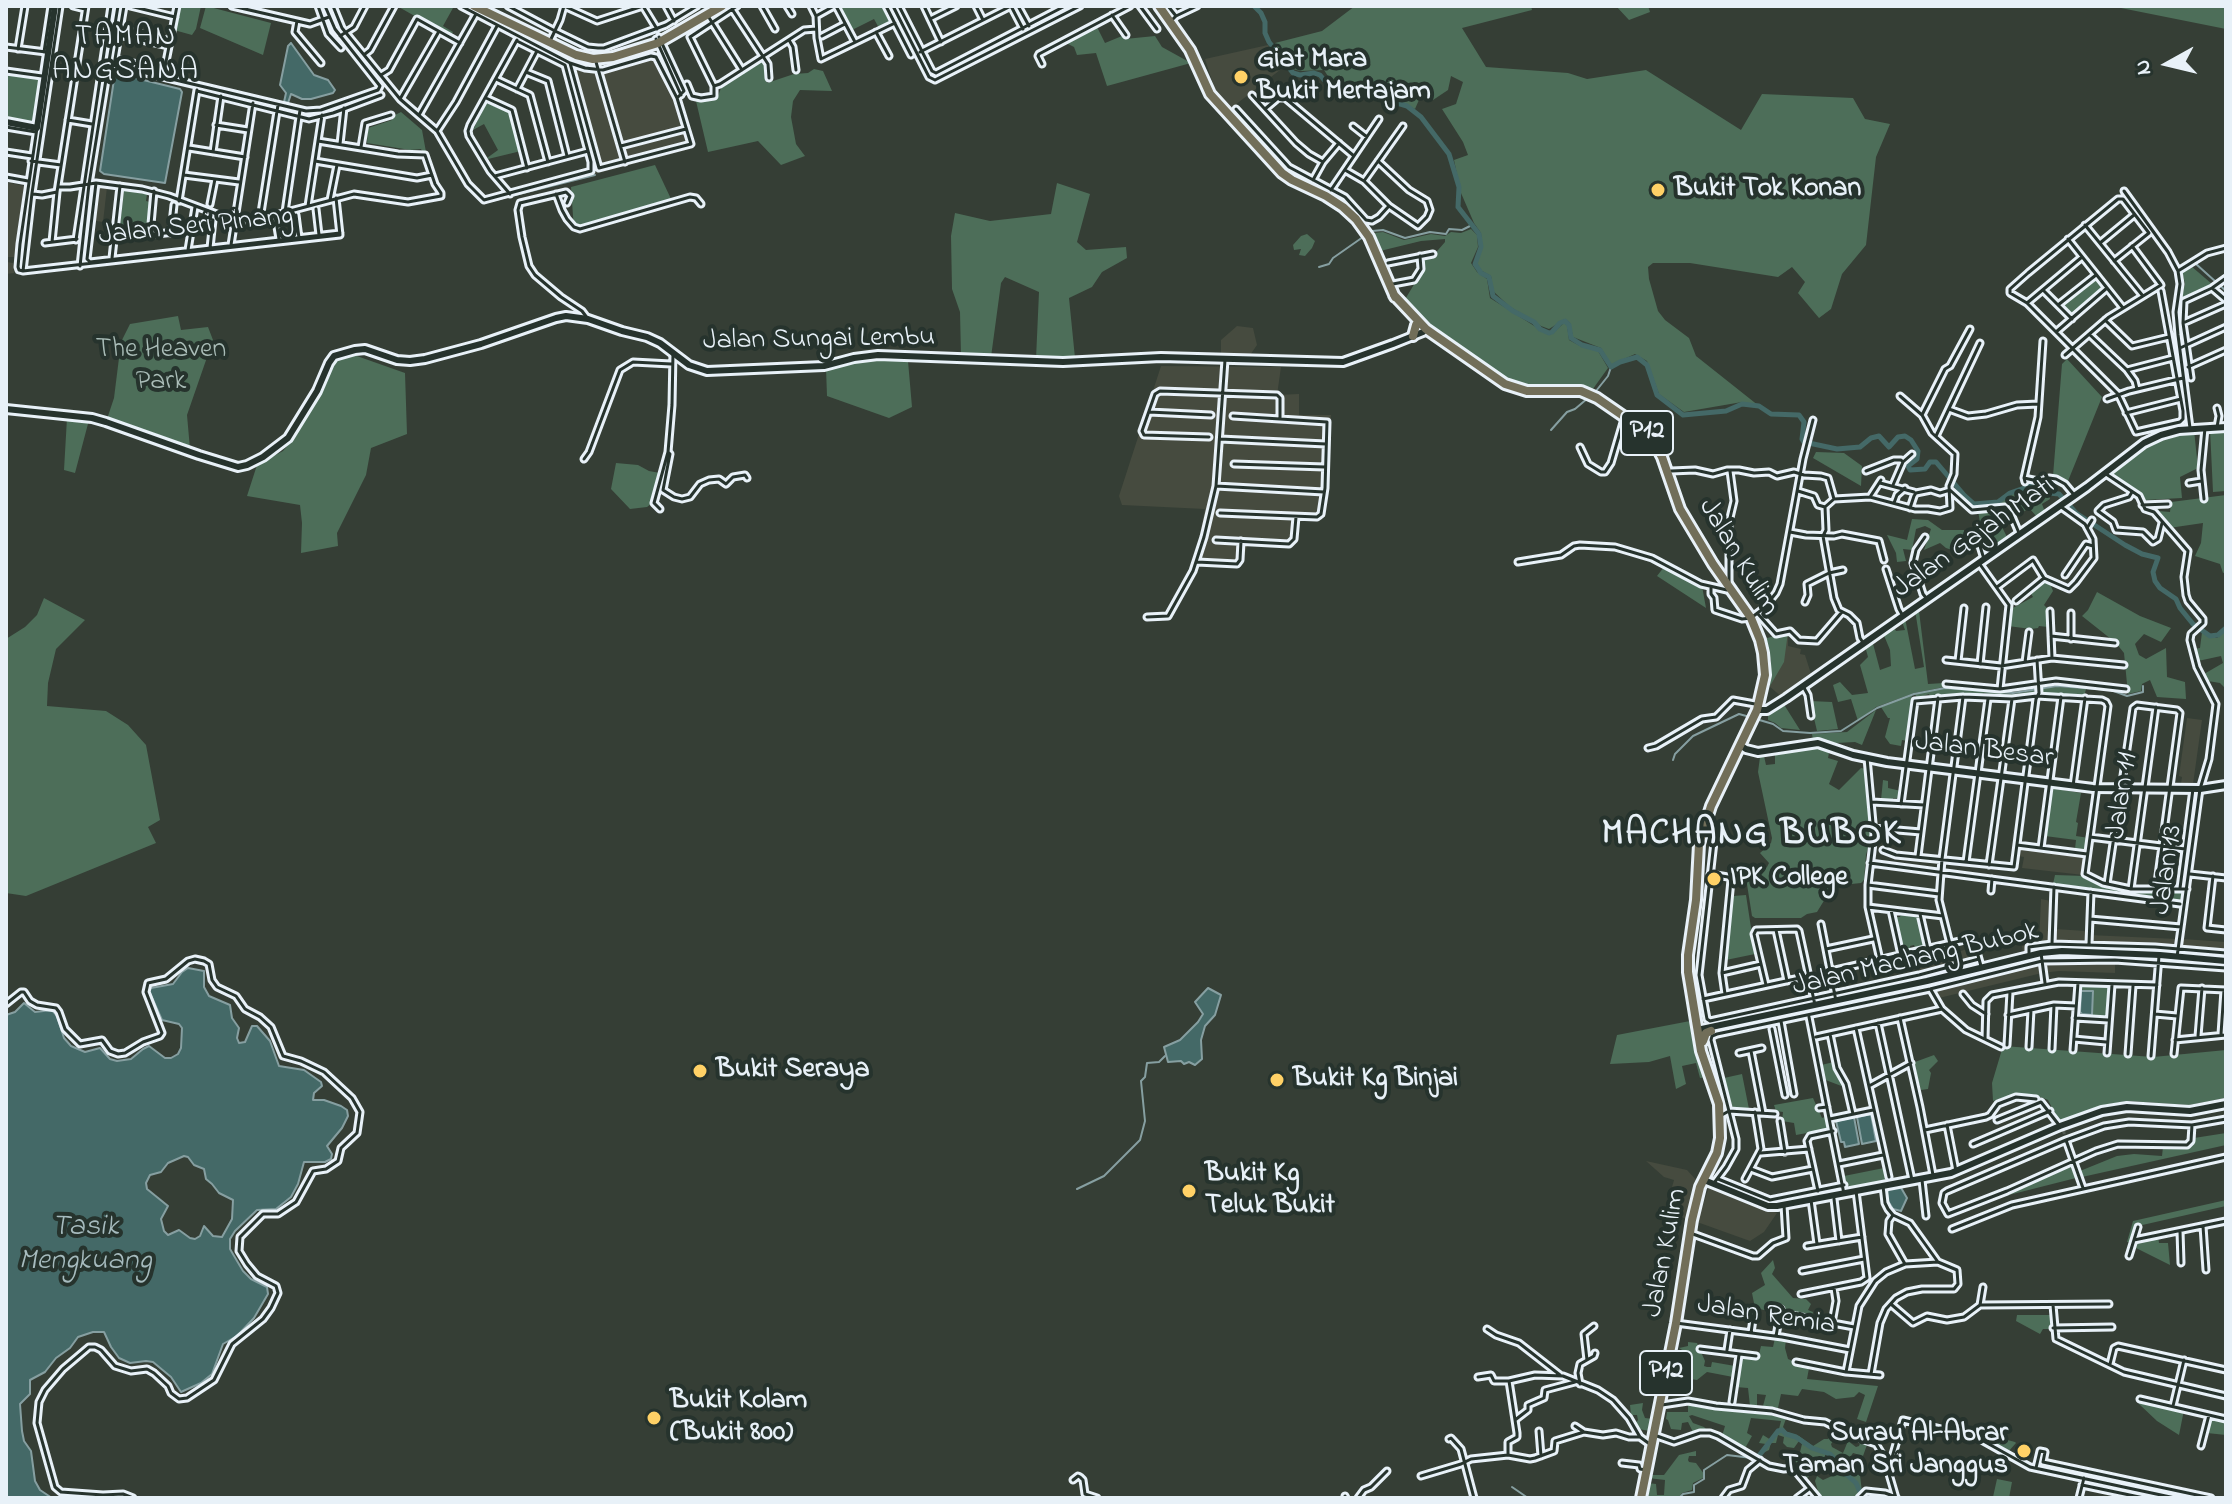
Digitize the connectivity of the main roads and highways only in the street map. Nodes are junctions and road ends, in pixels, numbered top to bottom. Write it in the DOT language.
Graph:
graph roads {
  1 [pos="55,6"];
  2 [pos="484,6"];
  3 [pos="715,6"];
  4 [pos="722,6"];
  5 [pos="1153,6"];
  6 [pos="1159,6"];
  7 [pos="475,10"];
  8 [pos="708,17"];
  9 [pos="658,38"];
  10 [pos="1194,62"];
  11 [pos="6,125"];
  12 [pos="1394,295"];
  13 [pos="1416,325"];
  14 [pos="1424,330"];
  15 [pos="1413,336"];
  16 [pos="6,409"];
  17 [pos="2226,427"];
  18 [pos="1756,712"];
  19 [pos="1740,745"];
  20 [pos="2226,785"];
  21 [pos="2226,961"];
  22 [pos="1757,1021"];
  23 [pos="1704,1029"];
  24 [pos="2226,1103"];
  25 [pos="1704,1180"];
  26 [pos="1641,1498"];
  1 -- 11 [label="main road"];
  2 -- 9 [label="main road"];
  3 -- 8 [label="main road"];
  4 -- 8 [label="main road"];
  5 -- 10 [label="main road"];
  6 -- 10 [label="main road"];
  7 -- 9 [label="main road"];
  8 -- 9 [label="main road"];
  10 -- 12 [label="main road, Jalan Kulim / P12"];
  12 -- 13 [label="main road, Jalan Kulim / P12"];
  12 -- 14 [label="main road, Jalan Kulim / P12"];
  13 -- 14 [label="main road, Jalan Kulim / P12"];
  13 -- 15 [label="main road"];
  14 -- 15 [label="main road, Jalan Sungai Lembu"];
  14 -- 18 [label="main road, Jalan Kulim / P12"];
  15 -- 16 [label="main road, Jalan Sungai Lembu"];
  17 -- 18 [label="main road, Jalan Gajah Mati"];
  18 -- 19 [label="main road, Jalan Kulim / P12"];
  19 -- 20 [label="main road, Jalan Besar"];
  19 -- 23 [label="main road, Jalan Kulim / P12"];
  21 -- 22 [label="main road, Jalan Machang Bubok"];
  22 -- 23 [label="main road, Jalan Machang Bubok"];
  22 -- 23 [label="main road, Jalan Machang Bubok"];
  23 -- 25 [label="main road, Jalan Kulim / P12"];
  24 -- 25 [label="main road"];
  25 -- 26 [label="main road, Jalan Kulim / P12"];
}
